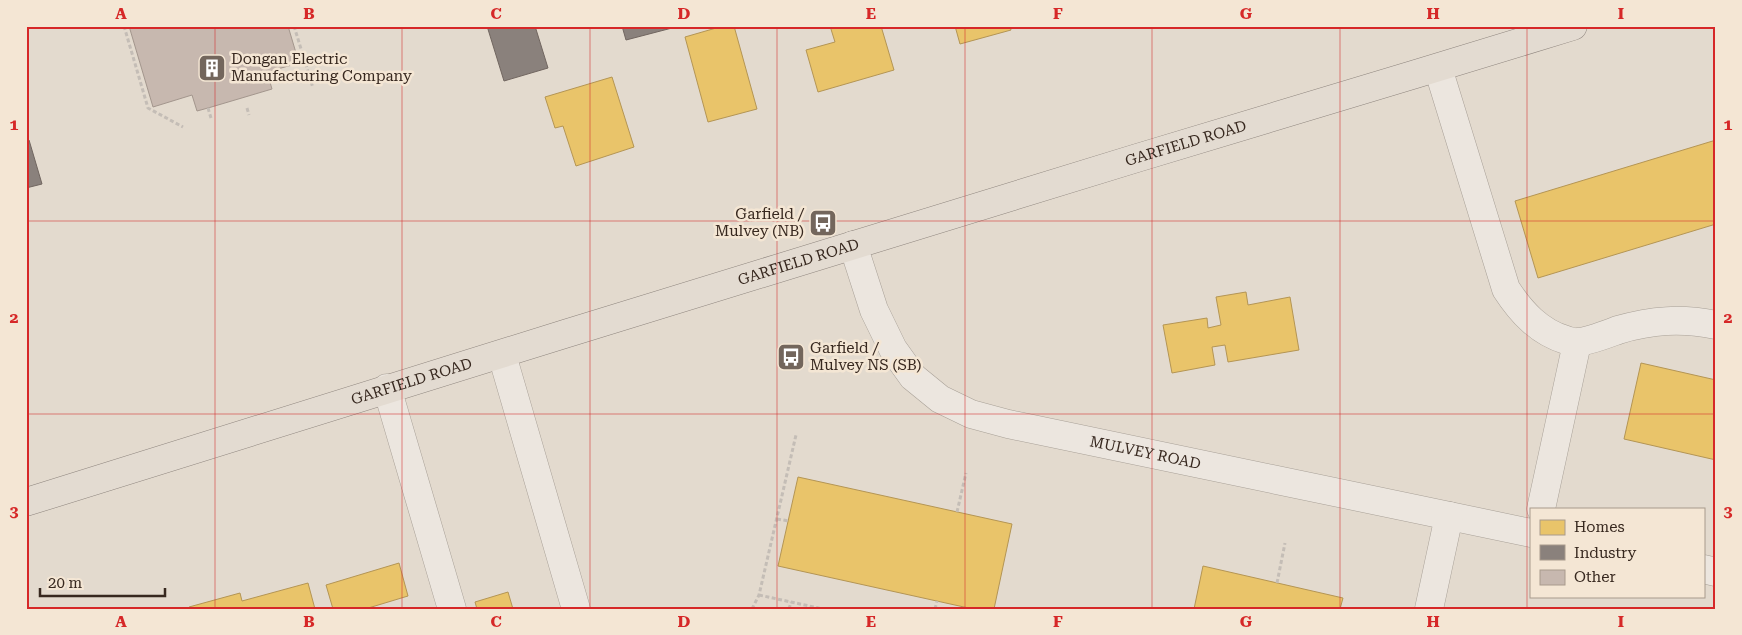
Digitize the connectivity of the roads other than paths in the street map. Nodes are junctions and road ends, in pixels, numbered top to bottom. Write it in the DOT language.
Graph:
graph roads {
  1 [pos="1573,26"];
  2 [pos="1438,68"];
  3 [pos="853,245"];
  4 [pos="1716,326"];
  5 [pos="1577,343"];
  6 [pos="502,355"];
  7 [pos="387,388"];
  8 [pos="26,502"];
  9 [pos="1541,508"];
  10 [pos="1450,516"];
  11 [pos="1530,533"];
  12 [pos="452,609"];
  13 [pos="576,609"];
  14 [pos="1429,609"];
  1 -- 2 [label="main road, GARFIELD ROAD"];
  2 -- 3 [label="main road, GARFIELD ROAD"];
  2 -- 5 [label="street"];
  3 -- 6 [label="main road, GARFIELD ROAD"];
  3 -- 10 [label="street, MULVEY ROAD"];
  4 -- 5 [label="street"];
  5 -- 9 [label="street"];
  6 -- 7 [label="main road, GARFIELD ROAD"];
  6 -- 13 [label="street"];
  7 -- 8 [label="main road, GARFIELD ROAD"];
  7 -- 12 [label="street"];
  10 -- 11 [label="street, MULVEY ROAD"];
  10 -- 14 [label="street"];
}
